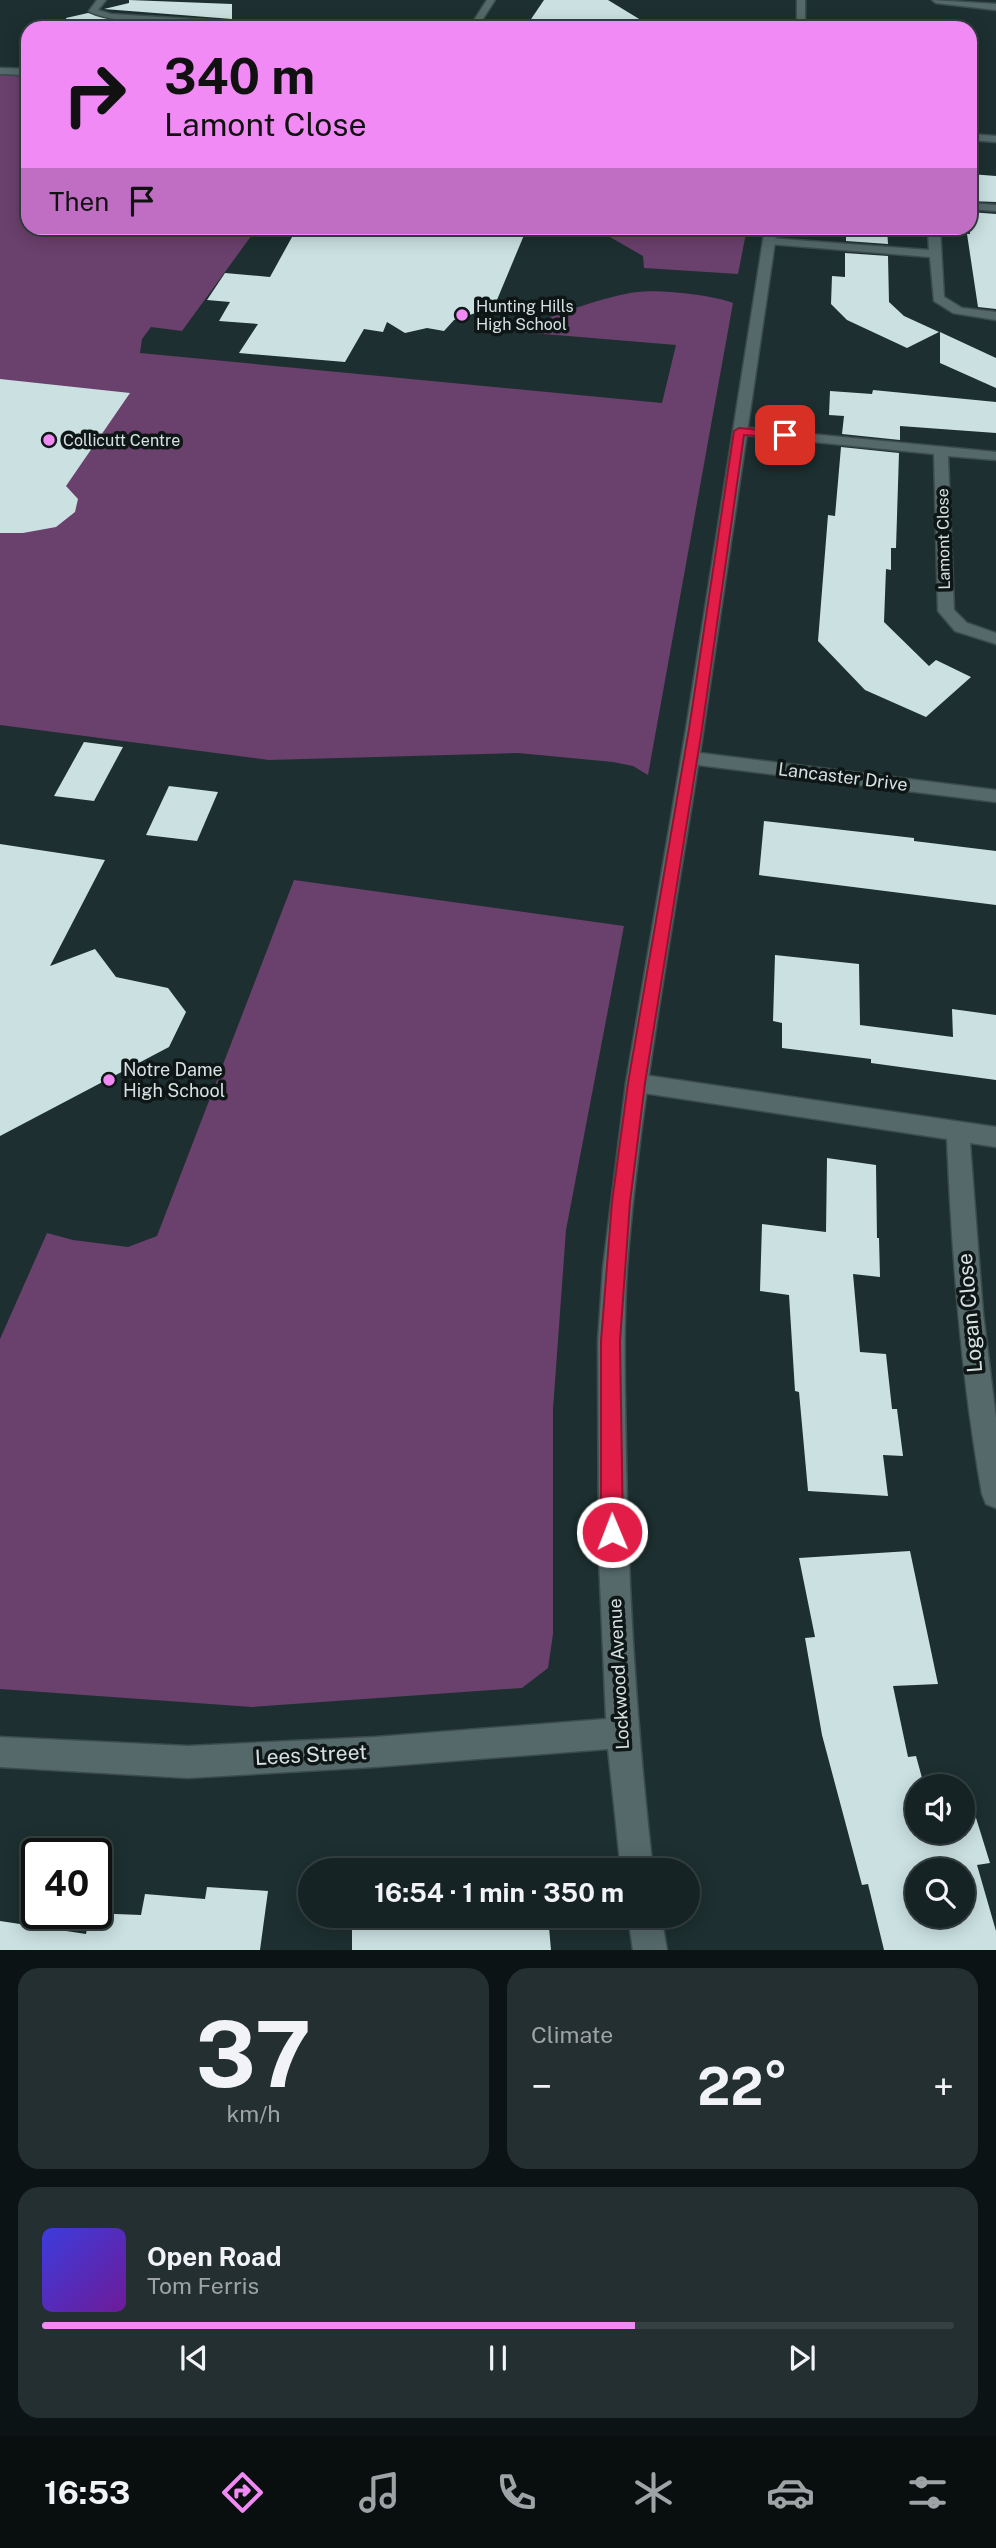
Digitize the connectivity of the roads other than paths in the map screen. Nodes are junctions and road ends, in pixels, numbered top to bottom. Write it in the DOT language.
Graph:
graph roads {
  1 [pos="102,0"];
  2 [pos="491,0"];
  3 [pos="801,0"];
  4 [pos="936,0"];
  5 [pos="996,7"];
  6 [pos="175,21"];
  7 [pos="478,21"];
  8 [pos="801,21"];
  9 [pos="0,71"];
  10 [pos="21,72"];
  11 [pos="977,138"];
  12 [pos="996,139"];
  13 [pos="977,207"];
  14 [pos="996,208"];
  15 [pos="770,235"];
  16 [pos="778,235"];
  17 [pos="934,235"];
  18 [pos="935,254"];
  19 [pos="996,316"];
  20 [pos="739,431"];
  21 [pos="941,451"];
  22 [pos="996,456"];
  23 [pos="996,639"];
  24 [pos="691,758"];
  25 [pos="996,796"];
  26 [pos="637,1083"];
  27 [pos="958,1131"];
  28 [pos="996,1137"];
  29 [pos="996,1494"];
  30 [pos="622,1734"];
  31 [pos="0,1752"];
  32 [pos="636,1858"];
  33 [pos="646,1928"];
  34 [pos="650,1950"];
  1 -- 6 [label="street"];
  2 -- 7 [label="street"];
  3 -- 8 [label="street"];
  4 -- 5 [label="street"];
  9 -- 10 [label="street"];
  11 -- 12 [label="street"];
  13 -- 14 [label="street"];
  15 -- 20 [label="street, Lockwood Avenue"];
  16 -- 18 [label="street"];
  17 -- 18 [label="street"];
  18 -- 19 [label="street"];
  20 -- 21 [label="street"];
  20 -- 24 [label="street, Lockwood Avenue"];
  21 -- 22 [label="street"];
  21 -- 23 [label="street, Lamont Close"];
  24 -- 25 [label="street, Lancaster Drive"];
  24 -- 26 [label="street, Lockwood Avenue"];
  26 -- 27 [label="street"];
  26 -- 30 [label="street, Lockwood Avenue"];
  27 -- 28 [label="street"];
  27 -- 29 [label="street, Logan Close"];
  30 -- 31 [label="street, Lees Street"];
  30 -- 32 [label="street, Lockwood Avenue"];
  33 -- 34 [label="street"];
}
